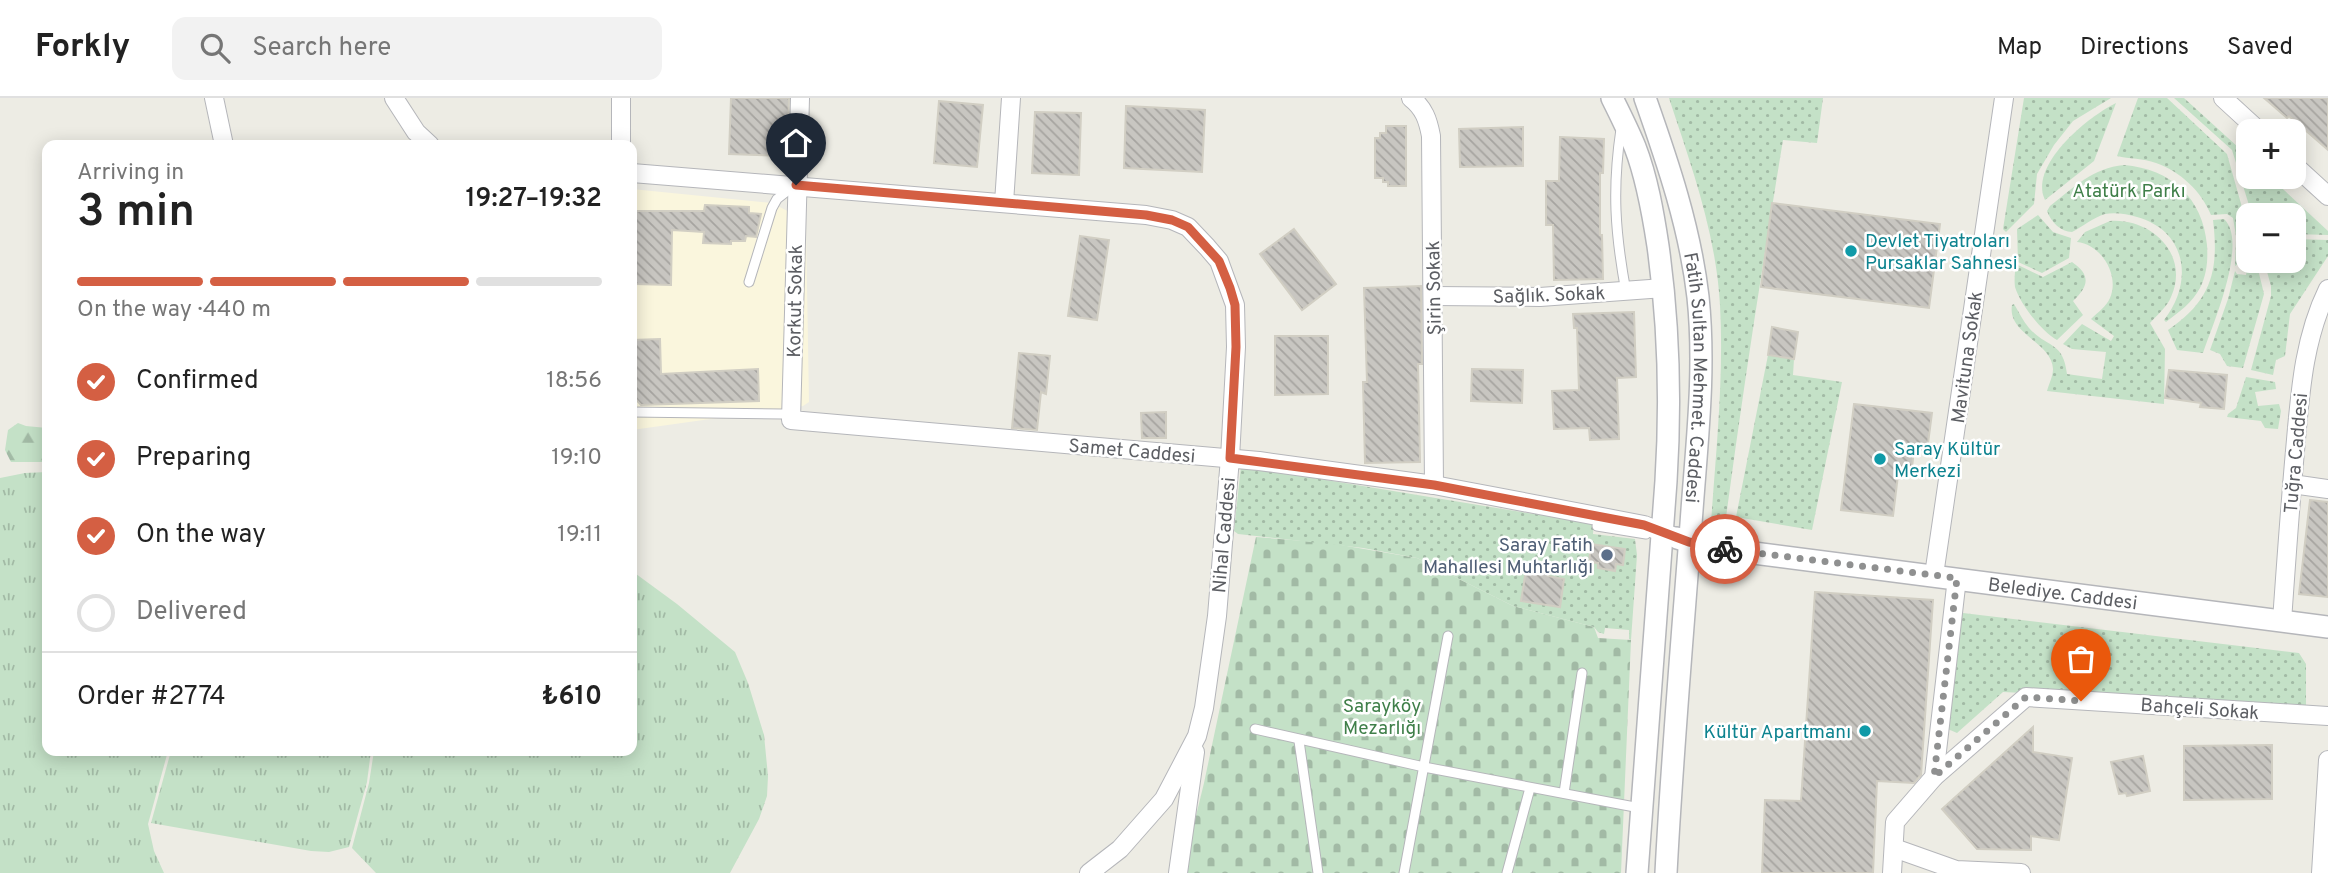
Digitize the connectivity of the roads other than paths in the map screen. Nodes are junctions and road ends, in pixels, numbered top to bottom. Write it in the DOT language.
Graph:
graph roads {
  1 [pos="214,98"];
  2 [pos="394,98"];
  3 [pos="621,98"];
  4 [pos="800,98"];
  5 [pos="1011,98"];
  6 [pos="1411,98"];
  7 [pos="1612,98"];
  8 [pos="1645,98"];
  9 [pos="2004,98"];
  10 [pos="2223,98"];
  11 [pos="2246,119"];
  12 [pos="1623,120"];
  13 [pos="223,140"];
  14 [pos="425,140"];
  15 [pos="621,140"];
  16 [pos="637,173"];
  17 [pos="2306,175"];
  18 [pos="796,185"];
  19 [pos="2328,196"];
  20 [pos="1004,203"];
  21 [pos="749,282"];
  22 [pos="1664,288"];
  23 [pos="2328,289"];
  24 [pos="1626,292"];
  25 [pos="1433,296"];
  26 [pos="637,412"];
  27 [pos="787,417"];
  28 [pos="1230,458"];
  29 [pos="2292,484"];
  30 [pos="1434,485"];
  31 [pos="2328,489"];
  32 [pos="1597,526"];
  33 [pos="1672,537"];
  34 [pos="1934,575"];
  35 [pos="1957,578"];
  36 [pos="2282,621"];
  37 [pos="2328,627"];
  38 [pos="1448,636"];
  39 [pos="1582,673"];
  40 [pos="2328,716"];
  41 [pos="1255,729"];
  42 [pos="1197,736"];
  43 [pos="1299,741"];
  44 [pos="2328,760"];
  45 [pos="1424,767"];
  46 [pos="1934,777"];
  47 [pos="1530,788"];
  48 [pos="1564,793"];
  49 [pos="1641,809"];
  50 [pos="1894,848"];
  51 [pos="1089,873"];
  52 [pos="1178,873"];
  53 [pos="1318,873"];
  54 [pos="1404,873"];
  55 [pos="1507,873"];
  56 [pos="1637,873"];
  57 [pos="1666,873"];
  58 [pos="1892,873"];
  59 [pos="2021,873"];
  60 [pos="2321,873"];
  1 -- 13 [label="street"];
  2 -- 14 [label="street"];
  3 -- 15 [label="street"];
  4 -- 18 [label="street, Korkut Sokak"];
  5 -- 20 [label="street"];
  6 -- 25 [label="street, Şirin Sokak"];
  7 -- 12 [label="street, Fatih Sultan Mehmet. Caddesi"];
  8 -- 33 [label="street, Fatih Sultan Mehmet. Caddesi"];
  9 -- 34 [label="street, Mavituna Sokak"];
  10 -- 11 [label="street"];
  12 -- 22 [label="street, Fatih Sultan Mehmet. Caddesi"];
  12 -- 24 [label="lane"];
  16 -- 18 [label="street, Nihal Caddesi"];
  17 -- 19 [label="street"];
  18 -- 20 [label="street, Nihal Caddesi"];
  18 -- 21 [label="lane"];
  18 -- 27 [label="street, Korkut Sokak"];
  20 -- 28 [label="street, Nihal Caddesi"];
  22 -- 24 [label="street, Sağlık. Sokak"];
  22 -- 33 [label="street, Fatih Sultan Mehmet. Caddesi"];
  23 -- 29 [label="street, Tuğra Caddesi"];
  24 -- 25 [label="street, Sağlık. Sokak"];
  25 -- 30 [label="street, Şirin Sokak"];
  26 -- 27 [label="lane"];
  27 -- 28 [label="street, Samet Caddesi"];
  28 -- 30 [label="street, Samet Caddesi"];
  28 -- 42 [label="street, Nihal Caddesi"];
  29 -- 31 [label="street"];
  29 -- 36 [label="street, Tuğra Caddesi"];
  30 -- 33 [label="street, Samet Caddesi"];
  32 -- 33 [label="lane"];
  33 -- 34 [label="street, Belediye. Caddesi"];
  33 -- 49 [label="street, Fatih Sultan Mehmet. Caddesi"];
  33 -- 57 [label="street, Fatih Sultan Mehmet. Caddesi"];
  34 -- 35 [label="street, Belediye. Caddesi"];
  35 -- 36 [label="street, Belediye. Caddesi"];
  35 -- 46 [label="street"];
  36 -- 37 [label="street, Belediye. Caddesi"];
  38 -- 45 [label="lane"];
  39 -- 48 [label="lane"];
  40 -- 46 [label="street, Bahçeli Sokak"];
  41 -- 43 [label="lane"];
  42 -- 51 [label="street, Nihal Caddesi"];
  42 -- 52 [label="street"];
  43 -- 45 [label="lane"];
  43 -- 53 [label="lane"];
  44 -- 60 [label="street"];
  45 -- 47 [label="lane"];
  45 -- 54 [label="lane"];
  46 -- 50 [label="street, Bahçeli Sokak"];
  47 -- 48 [label="lane"];
  47 -- 55 [label="lane"];
  48 -- 49 [label="lane"];
  49 -- 56 [label="street, Fatih Sultan Mehmet. Caddesi"];
  50 -- 58 [label="street, Bahçeli Sokak"];
  50 -- 59 [label="street"];
}
